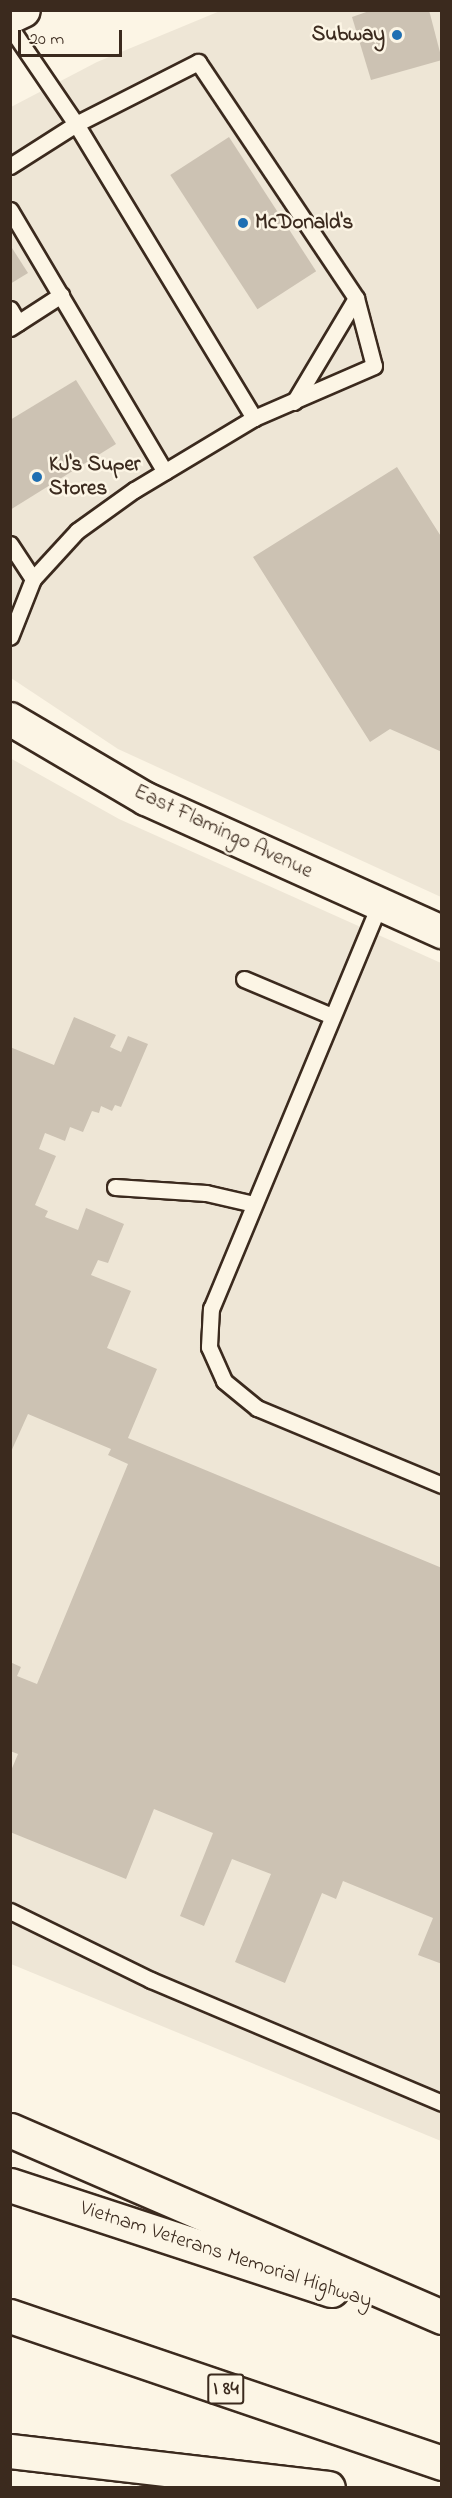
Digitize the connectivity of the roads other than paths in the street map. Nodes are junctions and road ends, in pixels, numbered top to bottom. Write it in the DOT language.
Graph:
graph roads {
  1 [pos="22,10"];
  2 [pos="10,16"];
  3 [pos="10,27"];
  4 [pos="76,124"];
  5 [pos="10,166"];
  6 [pos="10,210"];
  7 [pos="61,295"];
  8 [pos="356,297"];
  9 [pos="10,309"];
  10 [pos="14,326"];
  11 [pos="294,402"];
  12 [pos="254,418"];
  13 [pos="165,472"];
  14 [pos="10,544"];
  15 [pos="33,579"];
  16 [pos="10,637"];
  17 [pos="10,719"];
  18 [pos="380,903"];
  19 [pos="441,932"];
  20 [pos="244,979"];
  21 [pos="332,1016"];
  22 [pos="115,1187"];
  23 [pos="254,1204"];
  24 [pos="441,1485"];
  25 [pos="10,1911"];
  26 [pos="441,2103"];
  27 [pos="10,2130"];
  28 [pos="10,2185"];
  29 [pos="10,2316"];
  30 [pos="441,2317"];
  31 [pos="441,2325"];
  32 [pos="10,2451"];
  33 [pos="441,2463"];
  34 [pos="328,2487"];
  1 -- 2 [label="main road"];
  3 -- 4 [label="lane"];
  4 -- 5 [label="lane"];
  4 -- 8 [label="lane"];
  4 -- 12 [label="lane"];
  6 -- 7 [label="lane"];
  7 -- 10 [label="lane"];
  7 -- 13 [label="lane"];
  8 -- 11 [label="lane"];
  8 -- 11 [label="lane"];
  9 -- 10 [label="lane"];
  11 -- 12 [label="lane"];
  12 -- 13 [label="lane"];
  13 -- 15 [label="lane"];
  14 -- 15 [label="lane"];
  15 -- 16 [label="lane"];
  17 -- 18 [label="street, East Flamingo Avenue"];
  18 -- 19 [label="street, East Flamingo Avenue"];
  18 -- 21 [label="lane"];
  20 -- 21 [label="lane"];
  21 -- 23 [label="lane"];
  22 -- 23 [label="lane"];
  23 -- 24 [label="lane"];
  25 -- 26 [label="lane"];
  27 -- 30 [label="main road"];
  28 -- 31 [label="main road, Vietnam Veterans Memorial Highway"];
  29 -- 33 [label="main road, I 84"];
  32 -- 34 [label="main road"];
}
